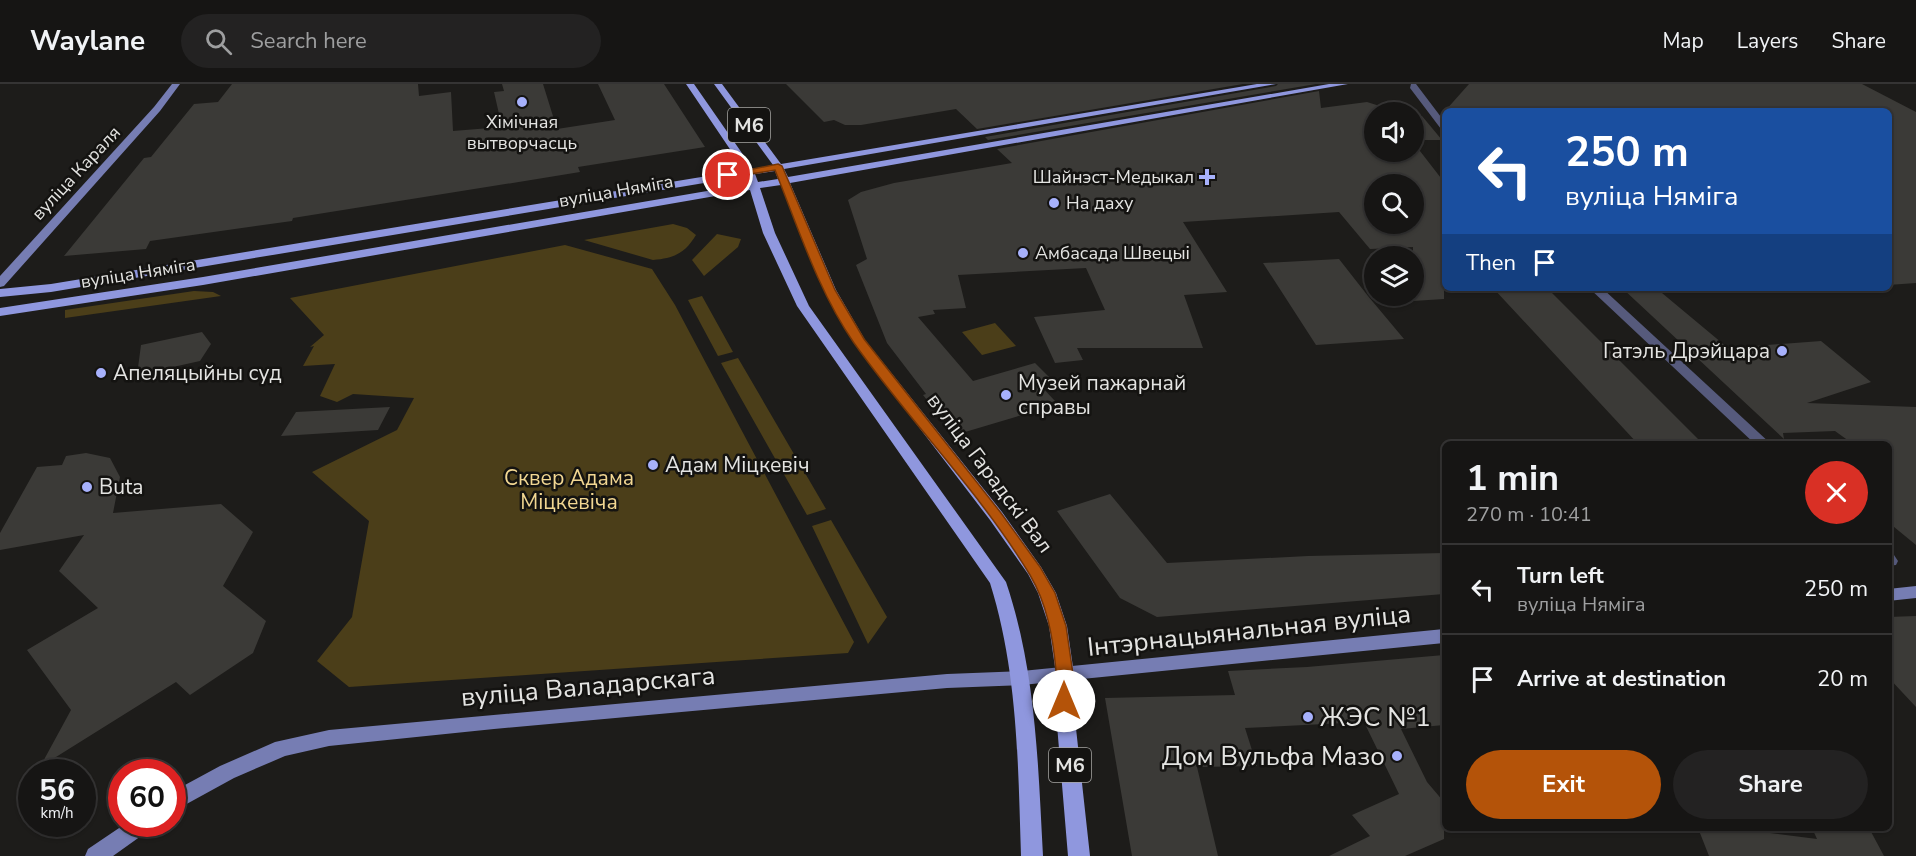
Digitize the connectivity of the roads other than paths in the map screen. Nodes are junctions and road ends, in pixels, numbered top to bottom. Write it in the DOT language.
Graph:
graph roads {
  1 [pos="176,84"];
  2 [pos="690,84"];
  3 [pos="718,84"];
  4 [pos="1272,84"];
  5 [pos="1344,84"];
  6 [pos="1413,86"];
  7 [pos="1442,124"];
  8 [pos="778,166"];
  9 [pos="749,171"];
  10 [pos="785,182"];
  11 [pos="754,186"];
  12 [pos="0,283"];
  13 [pos="1598,291"];
  14 [pos="0,293"];
  15 [pos="0,312"];
  16 [pos="1761,441"];
  17 [pos="1916,592"];
  18 [pos="1892,595"];
  19 [pos="1442,636"];
  20 [pos="1065,674"];
  21 [pos="1022,678"];
  22 [pos="186,795"];
  23 [pos="123,837"];
  24 [pos="96,856"];
  25 [pos="1032,856"];
  26 [pos="1079,856"];
  1 -- 12 [label="main road, вуліца Караля"];
  2 -- 9 [label="main road, М6"];
  3 -- 8 [label="main road, М6"];
  4 -- 8 [label="main road, вуліца Няміга"];
  5 -- 10 [label="main road, вуліца Няміга"];
  6 -- 7 [label="street"];
  8 -- 9 [label="main road, вуліца Няміга"];
  8 -- 10 [label="main road, М6"];
  9 -- 11 [label="main road, М6"];
  9 -- 14 [label="main road, вуліца Няміга"];
  10 -- 11 [label="main road, вуліца Няміга"];
  10 -- 20 [label="main road, вуліца Гарадскі Вал / М6"];
  11 -- 15 [label="main road, вуліца Няміга"];
  11 -- 21 [label="main road, М6"];
  13 -- 16 [label="street"];
  17 -- 18 [label="main road"];
  19 -- 20 [label="main road, Інтэрнацыянальная вуліца"];
  20 -- 21 [label="main road, Інтэрнацыянальная вуліца"];
  20 -- 26 [label="main road, вуліца Гарадскі Вал / М6"];
  21 -- 22 [label="main road, вуліца Валадарскага"];
  21 -- 25 [label="main road, М6"];
  23 -- 24 [label="main road"];
}
